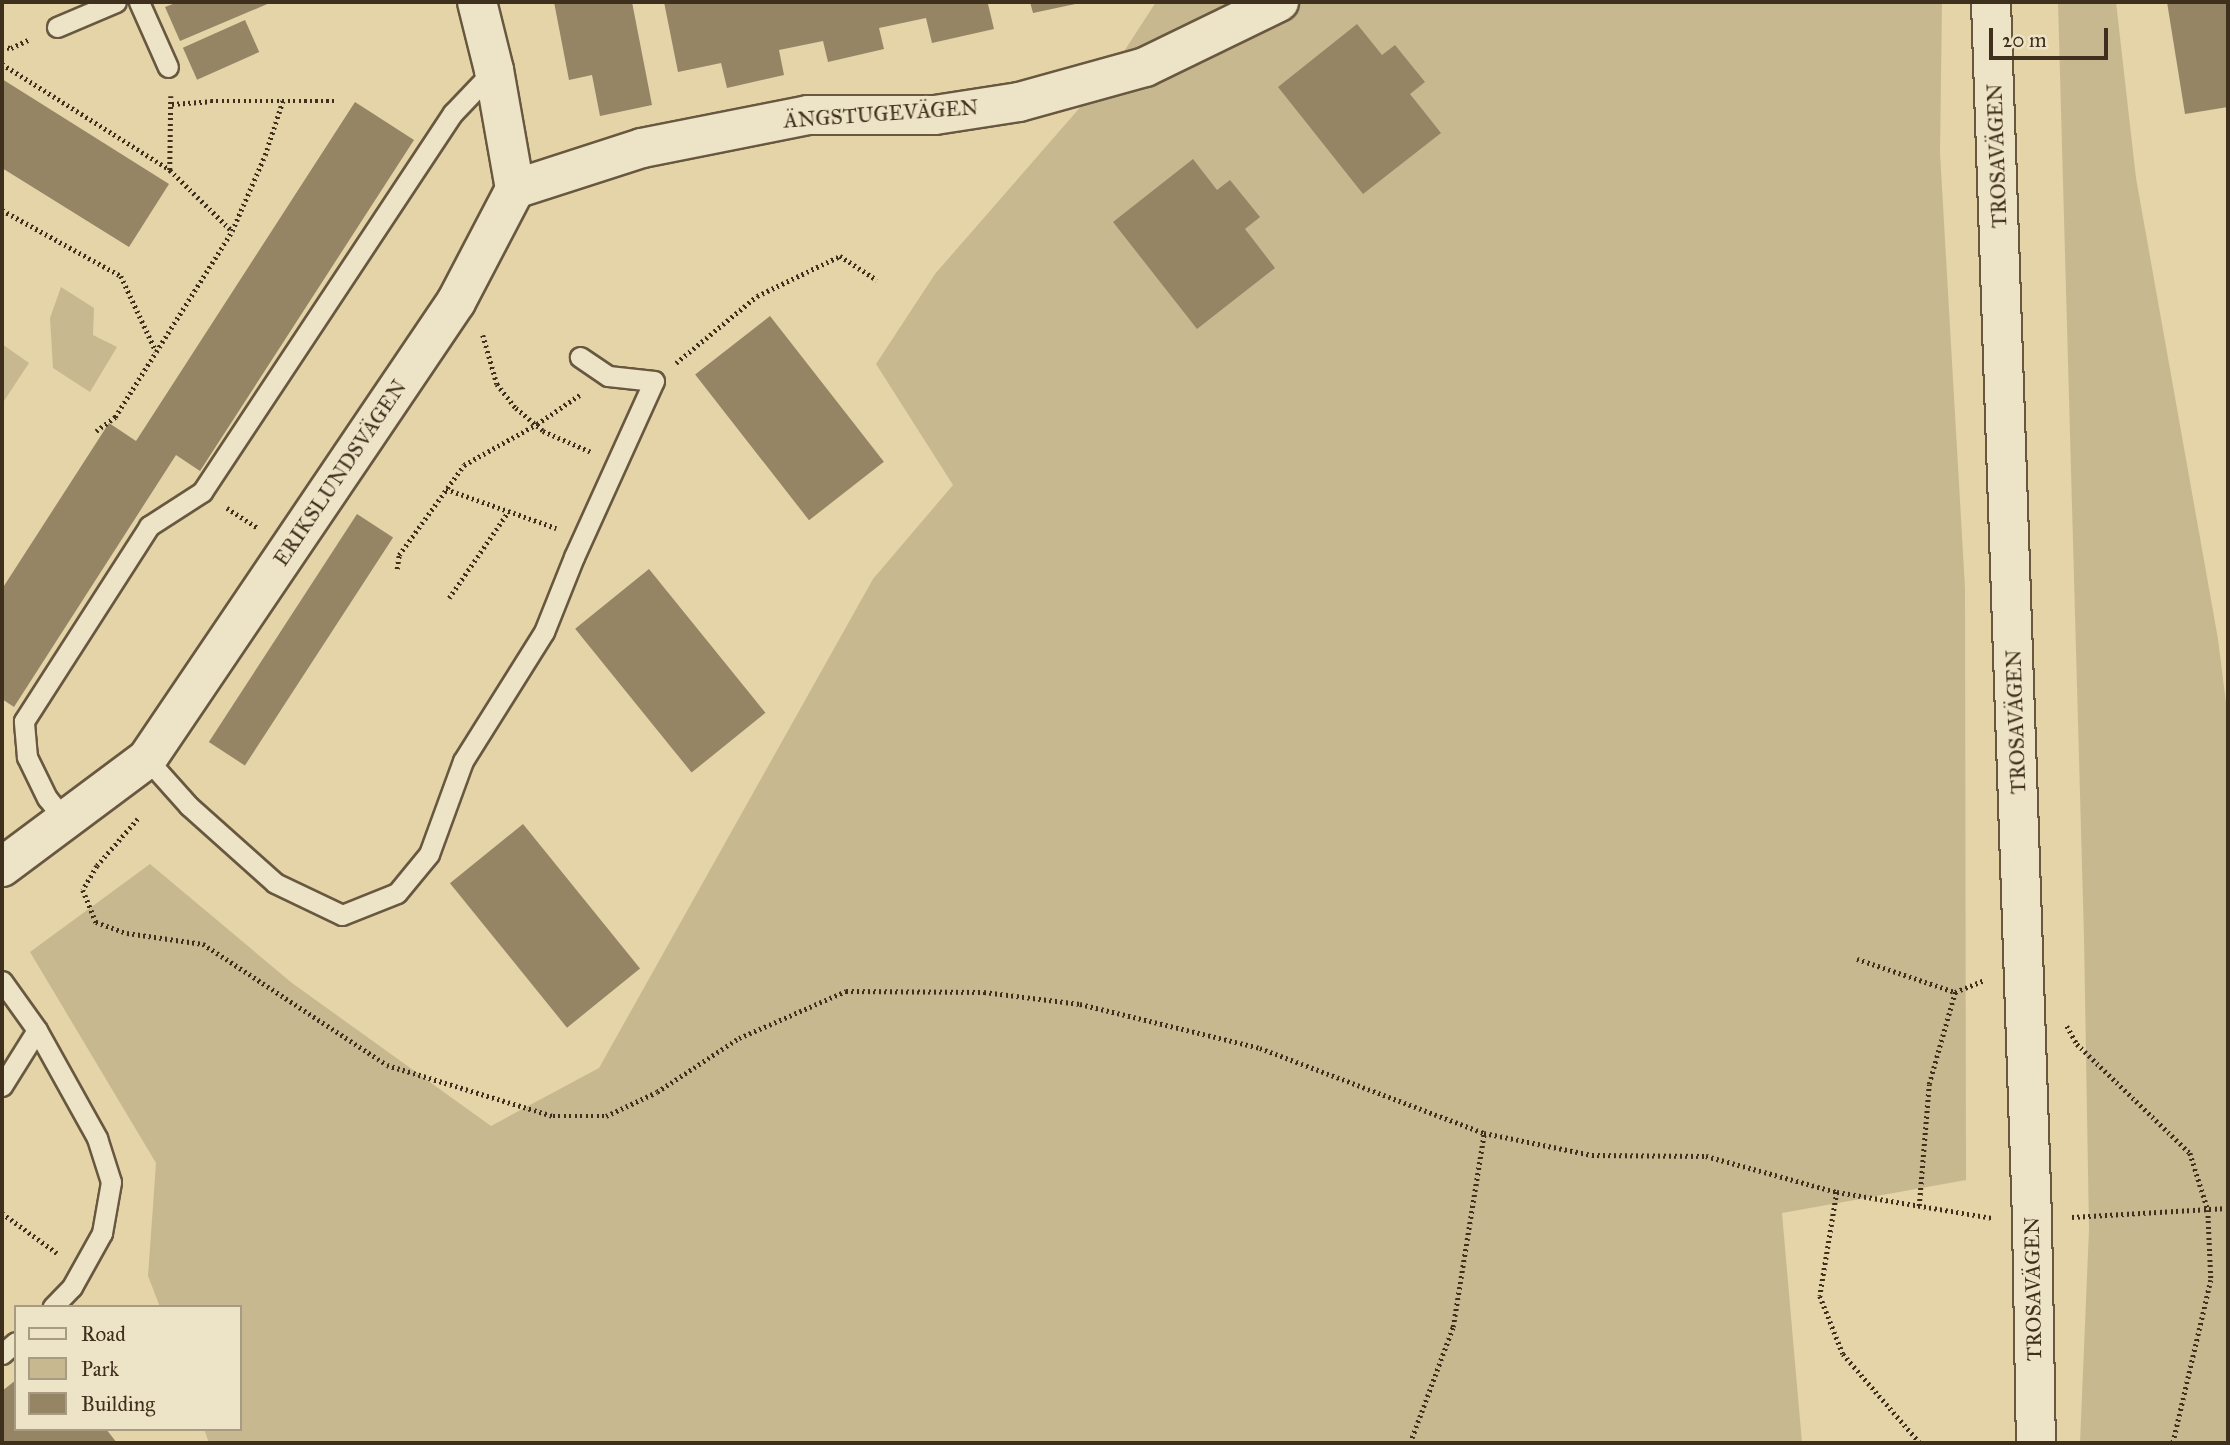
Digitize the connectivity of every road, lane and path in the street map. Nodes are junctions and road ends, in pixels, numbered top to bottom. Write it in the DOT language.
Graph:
graph roads {
  1 [pos="116,2"];
  2 [pos="139,2"];
  3 [pos="477,2"];
  4 [pos="1279,2"];
  5 [pos="1991,2"];
  6 [pos="57,27"];
  7 [pos="2,64"];
  8 [pos="168,67"];
  9 [pos="494,71"];
  10 [pos="283,100"];
  11 [pos="335,101"];
  12 [pos="172,104"];
  13 [pos="170,170"];
  14 [pos="515,188"];
  15 [pos="2,211"];
  16 [pos="232,231"];
  17 [pos="877,280"];
  18 [pos="456,302"];
  19 [pos="156,351"];
  20 [pos="580,357"];
  21 [pos="608,376"];
  22 [pos="654,381"];
  23 [pos="537,424"];
  24 [pos="96,431"];
  25 [pos="618,461"];
  26 [pos="445,489"];
  27 [pos="225,507"];
  28 [pos="508,512"];
  29 [pos="258,528"];
  30 [pos="583,537"];
  31 [pos="397,569"];
  32 [pos="449,598"];
  33 [pos="147,759"];
  34 [pos="65,820"];
  35 [pos="2,867"];
  36 [pos="1857,959"];
  37 [pos="2024,963"];
  38 [pos="2,981"];
  39 [pos="1955,992"];
  40 [pos="2065,1023"];
  41 [pos="37,1030"];
  42 [pos="2,1086"];
  43 [pos="1484,1133"];
  44 [pos="1838,1192"];
  45 [pos="1919,1206"];
  46 [pos="2228,1208"];
  47 [pos="2208,1210"];
  48 [pos="2,1213"];
  49 [pos="1993,1218"];
  50 [pos="2061,1218"];
  51 [pos="76,1279"];
  52 [pos="55,1305"];
  53 [pos="1410,1443"];
  54 [pos="1920,1443"];
  55 [pos="2036,1443"];
  56 [pos="2173,1443"];
  1 -- 6 [label="lane"];
  2 -- 8 [label="lane"];
  3 -- 9 [label="street"];
  4 -- 14 [label="street, ÄNGSTUGEVÄGEN"];
  5 -- 37 [label="street, TROSAVÄGEN"];
  7 -- 13 [label="path"];
  8 -- 12 [label="path"];
  9 -- 14 [label="street"];
  9 -- 34 [label="lane"];
  10 -- 11 [label="path"];
  10 -- 12 [label="path"];
  10 -- 16 [label="path"];
  12 -- 13 [label="path"];
  13 -- 16 [label="path"];
  14 -- 18 [label="street, ERIKSLUNDSVÄGEN"];
  15 -- 19 [label="path"];
  16 -- 19 [label="path"];
  17 -- 22 [label="path"];
  18 -- 23 [label="path"];
  18 -- 33 [label="street, ERIKSLUNDSVÄGEN"];
  19 -- 24 [label="path"];
  20 -- 21 [label="lane"];
  21 -- 22 [label="lane"];
  21 -- 23 [label="path"];
  22 -- 25 [label="lane"];
  23 -- 25 [label="path"];
  23 -- 26 [label="path"];
  25 -- 30 [label="lane"];
  26 -- 28 [label="path"];
  26 -- 31 [label="path"];
  27 -- 29 [label="path"];
  28 -- 30 [label="path"];
  28 -- 32 [label="path"];
  30 -- 33 [label="lane"];
  33 -- 34 [label="street, ERIKSLUNDSVÄGEN"];
  33 -- 43 [label="path"];
  34 -- 35 [label="street, ERIKSLUNDSVÄGEN"];
  36 -- 39 [label="path"];
  37 -- 39 [label="path"];
  37 -- 55 [label="street, TROSAVÄGEN"];
  38 -- 41 [label="lane"];
  39 -- 45 [label="path"];
  40 -- 47 [label="path"];
  41 -- 42 [label="lane"];
  41 -- 51 [label="lane"];
  43 -- 44 [label="path"];
  43 -- 53 [label="path"];
  44 -- 45 [label="path"];
  44 -- 54 [label="path"];
  45 -- 49 [label="path"];
  46 -- 47 [label="path"];
  47 -- 50 [label="path"];
  47 -- 56 [label="path"];
  48 -- 51 [label="path"];
  51 -- 52 [label="lane"];
}
